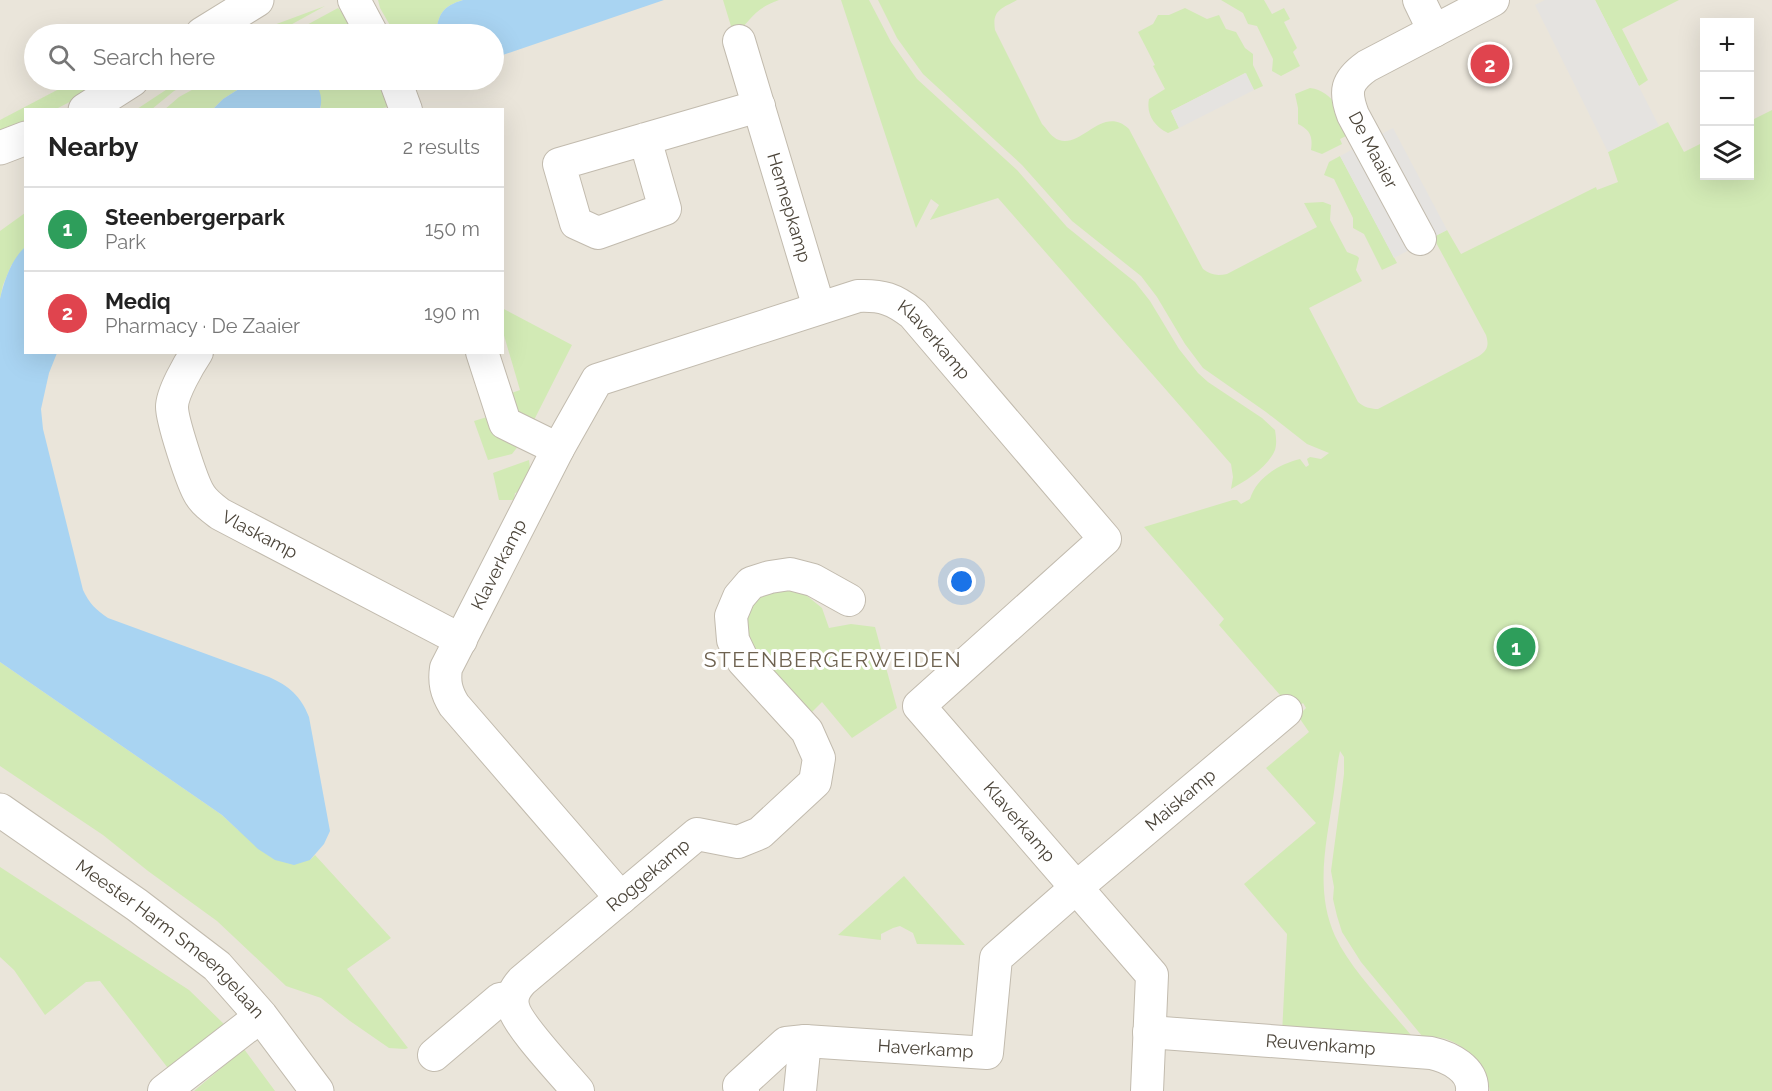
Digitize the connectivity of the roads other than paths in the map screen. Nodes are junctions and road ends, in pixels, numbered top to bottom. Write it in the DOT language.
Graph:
graph roads {
  1 [pos="257,0"];
  2 [pos="354,0"];
  3 [pos="1419,0"];
  4 [pos="1494,0"];
  5 [pos="218,24"];
  6 [pos="367,24"];
  7 [pos="1434,31"];
  8 [pos="739,41"];
  9 [pos="116,90"];
  10 [pos="399,90"];
  11 [pos="759,106"];
  12 [pos="87,108"];
  13 [pos="405,108"];
  14 [pos="24,139"];
  15 [pos="645,139"];
  16 [pos="0,148"];
  17 [pos="1420,239"];
  18 [pos="819,308"];
  19 [pos="195,354"];
  20 [pos="483,354"];
  21 [pos="558,449"];
  22 [pos="849,600"];
  23 [pos="461,640"];
  24 [pos="1286,711"];
  25 [pos="0,810"];
  26 [pos="1077,887"];
  27 [pos="621,898"];
  28 [pos="512,998"];
  29 [pos="261,1016"];
  30 [pos="1149,1032"];
  31 [pos="805,1041"];
  32 [pos="434,1055"];
  33 [pos="164,1091"];
  34 [pos="317,1091"];
  35 [pos="578,1091"];
  36 [pos="743,1091"];
  37 [pos="800,1091"];
  38 [pos="1147,1091"];
  39 [pos="1472,1091"];
  1 -- 5 [label="street"];
  2 -- 6 [label="street"];
  3 -- 7 [label="street"];
  4 -- 7 [label="street"];
  7 -- 17 [label="street, De Maaier"];
  8 -- 11 [label="street, Hennepkamp"];
  9 -- 12 [label="street"];
  10 -- 13 [label="street"];
  11 -- 15 [label="street"];
  11 -- 18 [label="street, Hennepkamp"];
  14 -- 16 [label="street"];
  18 -- 21 [label="street, Klaverkamp"];
  18 -- 26 [label="street, Klaverkamp"];
  19 -- 23 [label="street, Vlaskamp"];
  20 -- 21 [label="street"];
  21 -- 23 [label="street, Klaverkamp"];
  22 -- 27 [label="street, Roggekamp"];
  23 -- 27 [label="street, Klaverkamp"];
  24 -- 26 [label="street, Maiskamp"];
  25 -- 29 [label="street, Meester Harm Smeengelaan"];
  26 -- 30 [label="street, Klaverkamp"];
  26 -- 31 [label="street, Haverkamp"];
  27 -- 28 [label="street, Roggekamp"];
  28 -- 32 [label="street, Roggekamp"];
  28 -- 35 [label="street"];
  29 -- 33 [label="street"];
  29 -- 34 [label="street, Meester Harm Smeengelaan"];
  30 -- 38 [label="street, Klaverkamp"];
  30 -- 39 [label="street, Reuvenkamp"];
  31 -- 36 [label="street, Haverkamp"];
  31 -- 37 [label="street"];
}
